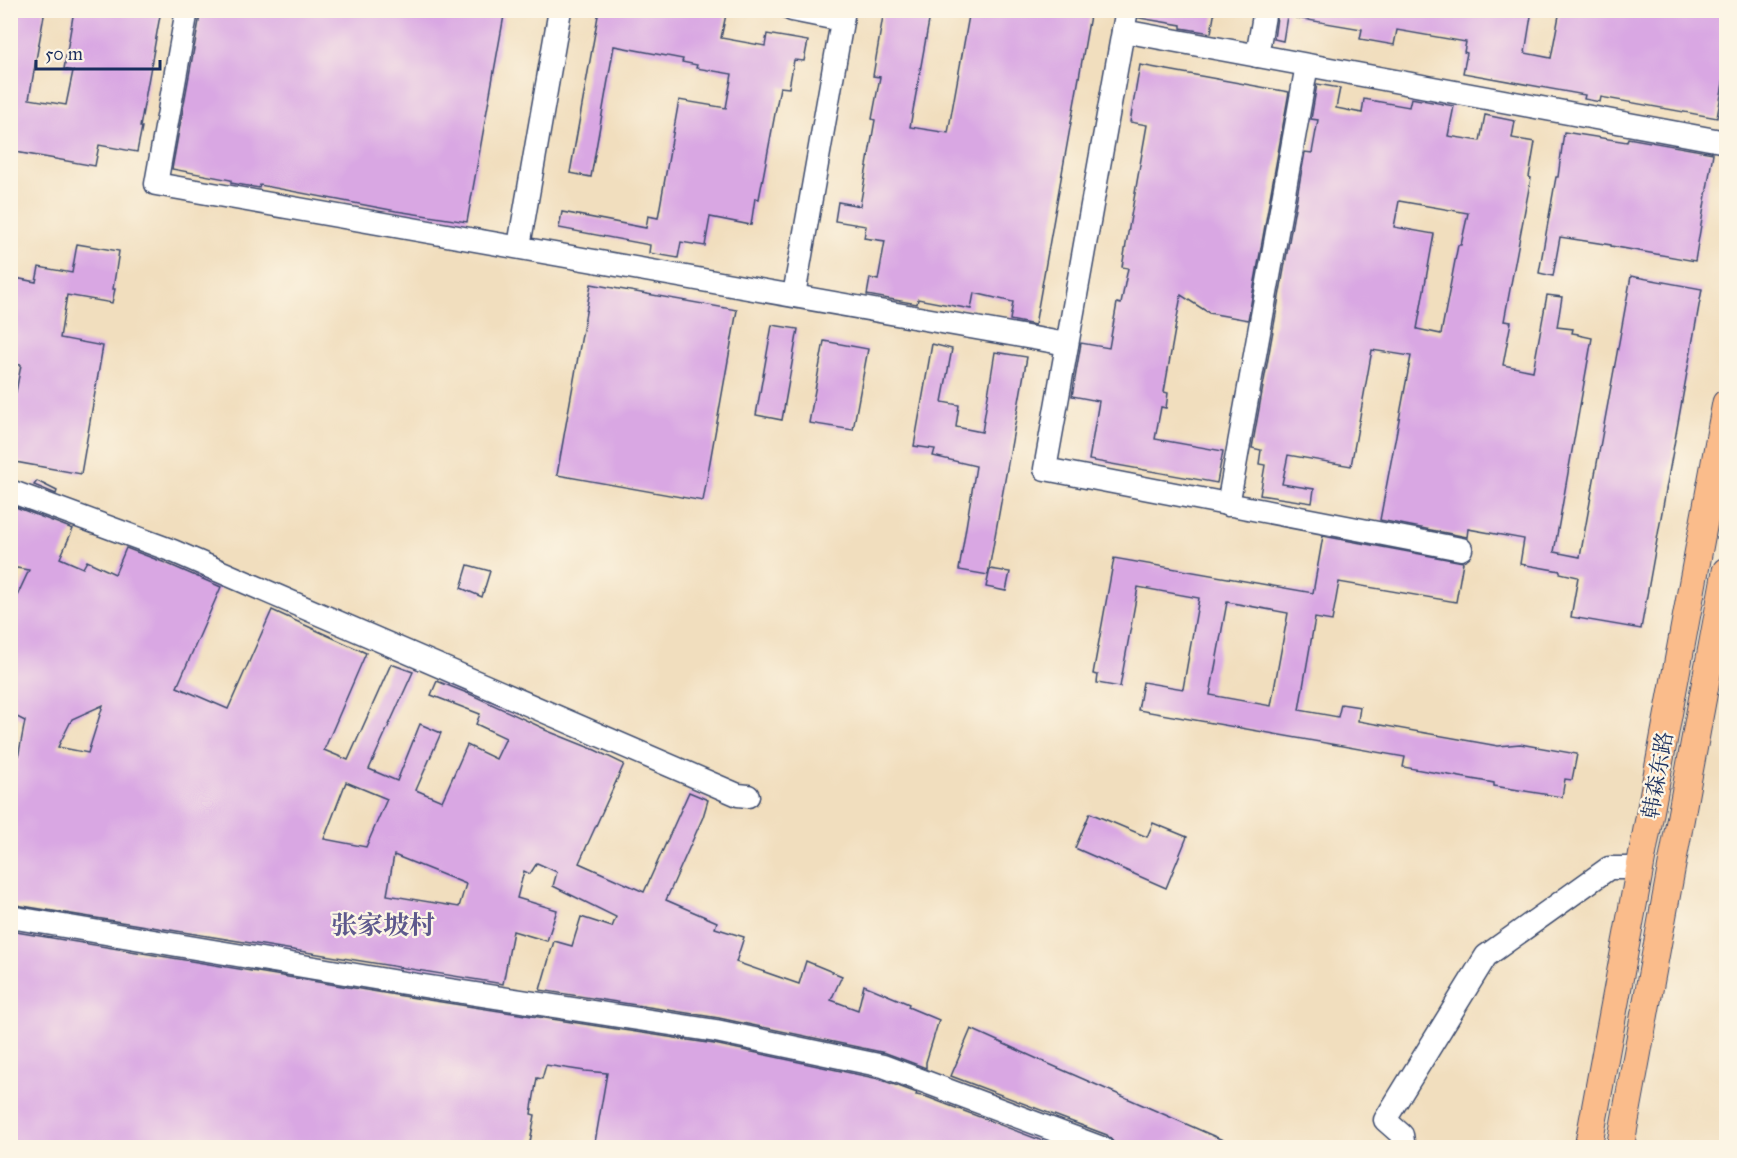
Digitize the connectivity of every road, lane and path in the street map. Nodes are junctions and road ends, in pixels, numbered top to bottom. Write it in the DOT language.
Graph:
graph roads {
  1 [pos="188,10"];
  2 [pos="560,10"];
  3 [pos="792,10"];
  4 [pos="1265,10"];
  5 [pos="843,15"];
  6 [pos="1125,21"];
  7 [pos="1257,56"];
  8 [pos="1307,65"];
  9 [pos="1726,142"];
  10 [pos="519,246"];
  11 [pos="794,295"];
  12 [pos="1067,344"];
  13 [pos="1726,403"];
  14 [pos="1722,448"];
  15 [pos="10,491"];
  16 [pos="1228,504"];
  17 [pos="1461,549"];
  18 [pos="1726,571"];
  19 [pos="748,796"];
  20 [pos="1640,868"];
  21 [pos="10,917"];
  22 [pos="1102,1148"];
  23 [pos="1404,1148"];
  24 [pos="1588,1148"];
  25 [pos="1620,1148"];
  1 -- 10 [label="street"];
  2 -- 10 [label="street"];
  3 -- 5 [label="street"];
  4 -- 7 [label="street"];
  5 -- 11 [label="street"];
  6 -- 7 [label="street"];
  6 -- 12 [label="street"];
  7 -- 8 [label="street"];
  8 -- 9 [label="street"];
  8 -- 16 [label="street"];
  10 -- 11 [label="street"];
  11 -- 12 [label="street"];
  12 -- 16 [label="street"];
  13 -- 14 [label="main road, 韩森东路"];
  14 -- 20 [label="main road, 韩森东路"];
  15 -- 19 [label="street"];
  16 -- 17 [label="street"];
  18 -- 25 [label="main road, 韩森东路"];
  20 -- 23 [label="street"];
  20 -- 24 [label="main road, 韩森东路"];
  21 -- 22 [label="street"];
}
